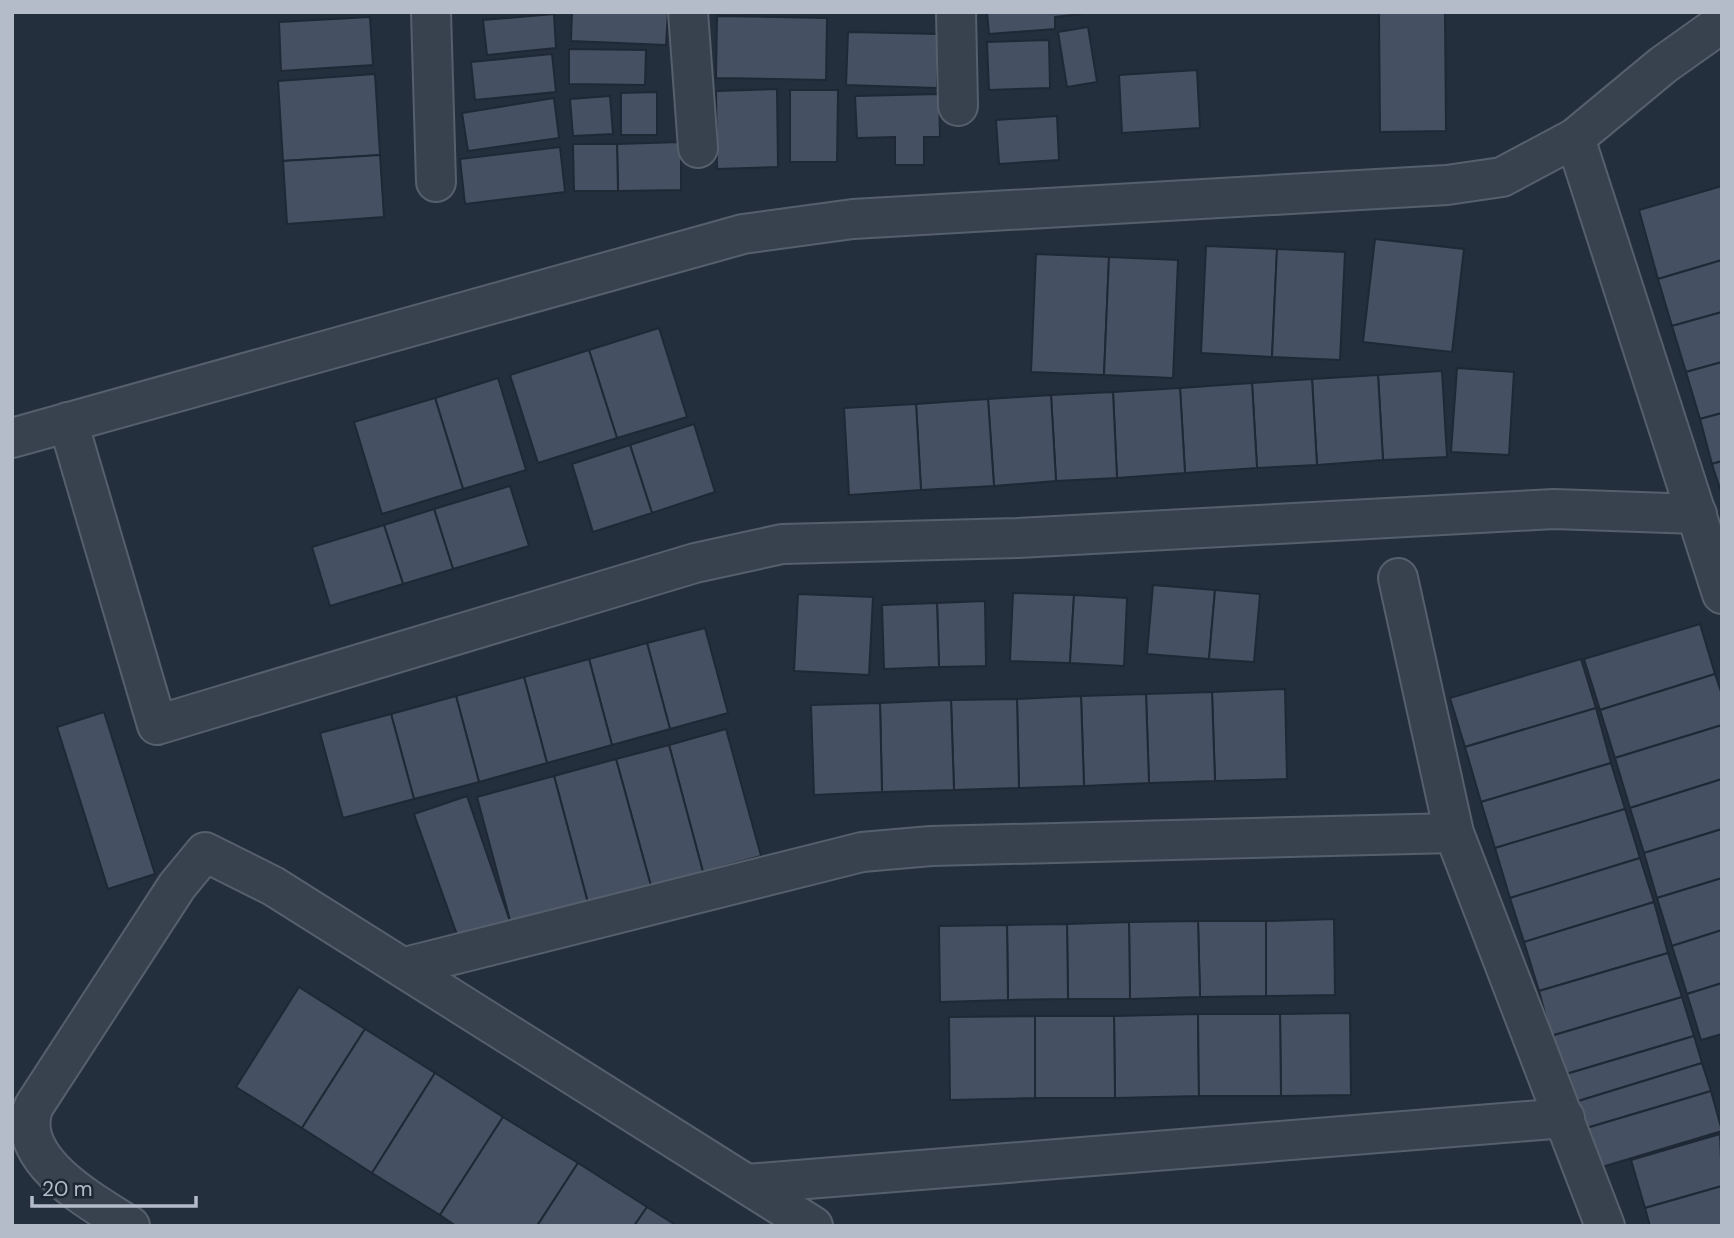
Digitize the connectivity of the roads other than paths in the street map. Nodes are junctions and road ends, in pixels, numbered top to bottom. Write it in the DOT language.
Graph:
graph roads {
  1 [pos="431,12"];
  2 [pos="688,12"];
  3 [pos="956,12"];
  4 [pos="1722,23"];
  5 [pos="958,106"];
  6 [pos="1575,138"];
  7 [pos="698,148"];
  8 [pos="436,182"];
  9 [pos="68,422"];
  10 [pos="12,438"];
  11 [pos="1697,514"];
  12 [pos="1398,578"];
  13 [pos="1722,594"];
  14 [pos="1454,833"];
  15 [pos="405,967"];
  16 [pos="1565,1118"];
  17 [pos="747,1184"];
  18 [pos="130,1226"];
  19 [pos="813,1226"];
  20 [pos="1605,1226"];
  1 -- 8 [label="street"];
  2 -- 7 [label="street"];
  3 -- 5 [label="street"];
  4 -- 6 [label="street"];
  6 -- 9 [label="street"];
  6 -- 11 [label="street"];
  9 -- 10 [label="street"];
  9 -- 11 [label="street"];
  11 -- 13 [label="street"];
  12 -- 14 [label="street"];
  14 -- 15 [label="street"];
  14 -- 16 [label="street"];
  15 -- 17 [label="street"];
  15 -- 18 [label="street"];
  16 -- 17 [label="street"];
  16 -- 20 [label="street"];
  17 -- 19 [label="street"];
}
